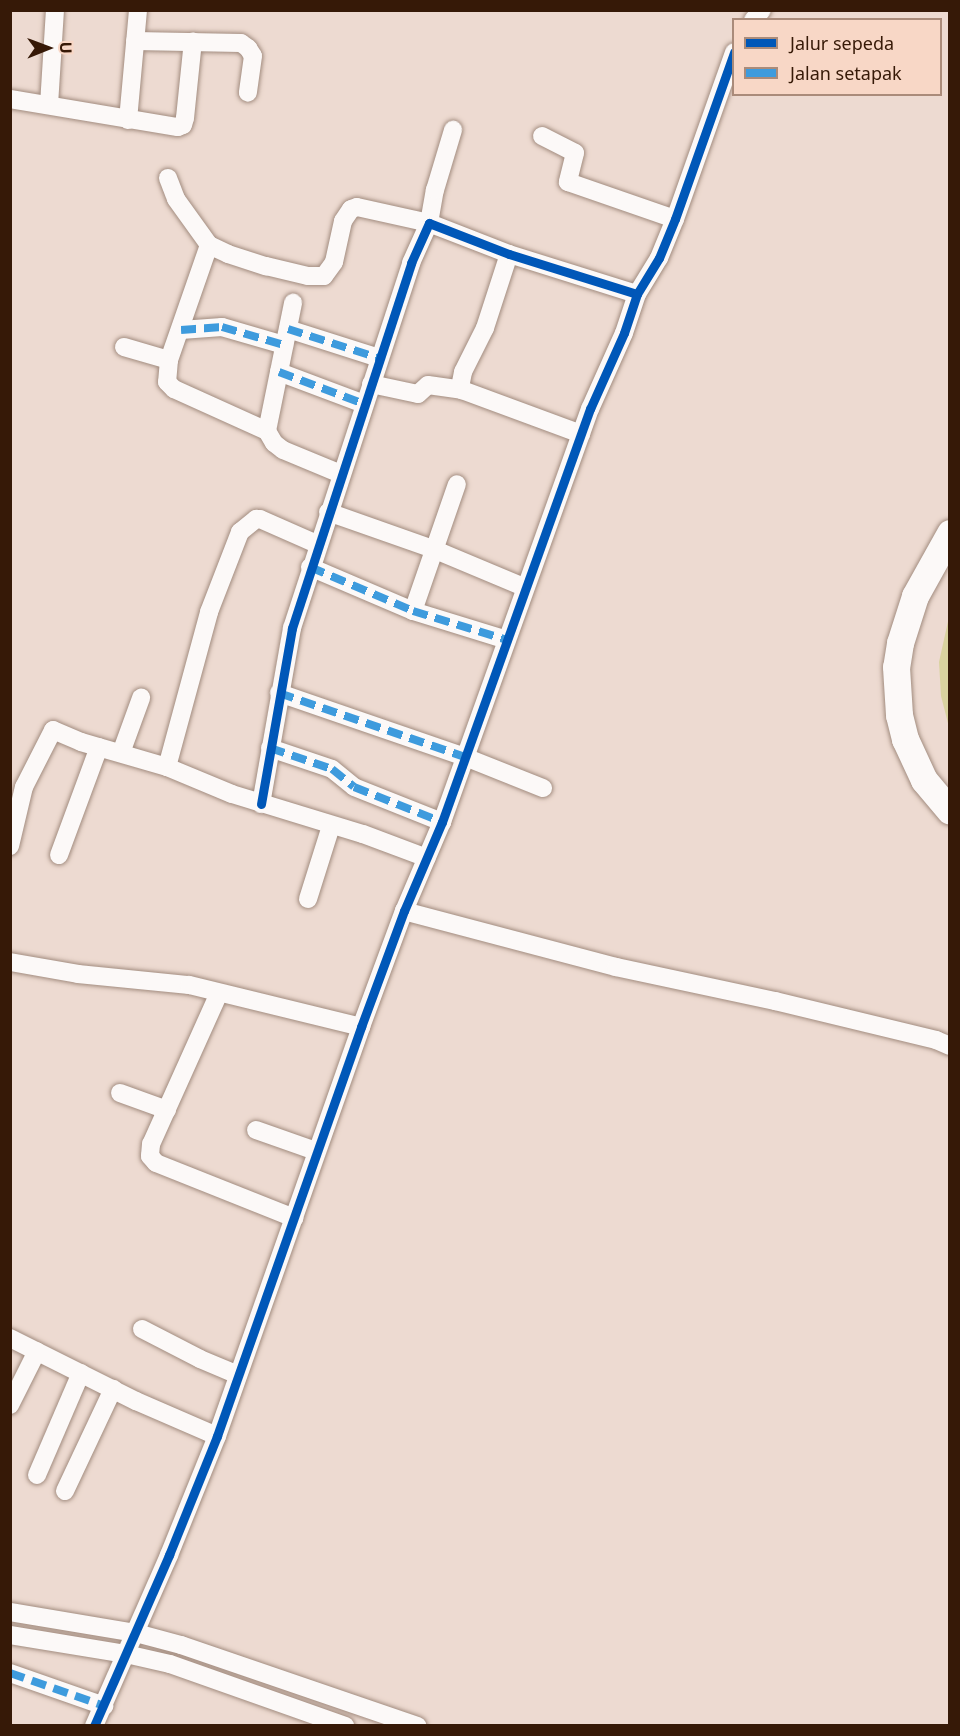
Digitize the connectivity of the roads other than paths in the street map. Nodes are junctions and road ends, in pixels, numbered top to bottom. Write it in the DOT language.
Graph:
graph roads {
  1 [pos="55,10"];
  2 [pos="138,10"];
  3 [pos="135,41"];
  4 [pos="193,41"];
  5 [pos="732,58"];
  6 [pos="248,93"];
  7 [pos="10,99"];
  8 [pos="49,105"];
  9 [pos="128,120"];
  10 [pos="453,130"];
  11 [pos="542,136"];
  12 [pos="168,178"];
  13 [pos="675,219"];
  14 [pos="429,223"];
  15 [pos="209,244"];
  16 [pos="509,254"];
  17 [pos="637,294"];
  18 [pos="293,303"];
  19 [pos="181,330"];
  20 [pos="286,337"];
  21 [pos="124,347"];
  22 [pos="379,358"];
  23 [pos="169,360"];
  24 [pos="279,372"];
  25 [pos="371,384"];
  26 [pos="462,390"];
  27 [pos="364,404"];
  28 [pos="267,431"];
  29 [pos="581,434"];
  30 [pos="341,474"];
  31 [pos="458,484"];
  32 [pos="328,512"];
  33 [pos="950,533"];
  34 [pos="317,544"];
  35 [pos="433,549"];
  36 [pos="310,567"];
  37 [pos="524,587"];
  38 [pos="413,611"];
  39 [pos="507,640"];
  40 [pos="279,693"];
  41 [pos="141,698"];
  42 [pos="99,747"];
  43 [pos="270,748"];
  44 [pos="121,753"];
  45 [pos="465,757"];
  46 [pos="167,767"];
  47 [pos="17,784"];
  48 [pos="543,788"];
  49 [pos="261,804"];
  50 [pos="950,811"];
  51 [pos="442,822"];
  52 [pos="331,826"];
  53 [pos="10,846"];
  54 [pos="59,855"];
  55 [pos="427,858"];
  56 [pos="308,899"];
  57 [pos="404,911"];
  58 [pos="10,962"];
  59 [pos="219,993"];
  60 [pos="361,1026"];
  61 [pos="950,1046"];
  62 [pos="120,1093"];
  63 [pos="166,1110"];
  64 [pos="256,1130"];
  65 [pos="316,1151"];
  66 [pos="294,1218"];
  67 [pos="142,1329"];
  68 [pos="10,1338"];
  69 [pos="37,1351"];
  70 [pos="81,1373"];
  71 [pos="238,1375"];
  72 [pos="113,1389"];
  73 [pos="10,1405"];
  74 [pos="217,1436"];
  75 [pos="37,1475"];
  76 [pos="65,1491"];
  77 [pos="10,1612"];
  78 [pos="136,1633"];
  79 [pos="10,1635"];
  80 [pos="126,1654"];
  81 [pos="11,1675"];
  82 [pos="300,1684"];
  83 [pos="104,1706"];
  84 [pos="291,1707"];
  85 [pos="94,1725"];
  86 [pos="345,1725"];
  87 [pos="417,1725"];
  1 -- 8 [label="street"];
  2 -- 3 [label="street"];
  3 -- 4 [label="street"];
  3 -- 9 [label="street"];
  4 -- 6 [label="street"];
  4 -- 9 [label="street"];
  5 -- 13 [label="street"];
  7 -- 8 [label="street"];
  8 -- 9 [label="street"];
  10 -- 14 [label="street"];
  11 -- 13 [label="street"];
  12 -- 15 [label="street"];
  13 -- 17 [label="street"];
  14 -- 15 [label="street"];
  14 -- 16 [label="street"];
  14 -- 22 [label="street"];
  15 -- 19 [label="street"];
  16 -- 17 [label="street"];
  16 -- 26 [label="street"];
  17 -- 29 [label="street"];
  18 -- 20 [label="street"];
  19 -- 20 [label="street"];
  19 -- 23 [label="street"];
  20 -- 22 [label="street"];
  20 -- 24 [label="street"];
  21 -- 23 [label="street"];
  22 -- 25 [label="street"];
  23 -- 28 [label="street"];
  24 -- 27 [label="street"];
  24 -- 28 [label="street"];
  25 -- 26 [label="street"];
  25 -- 27 [label="street"];
  26 -- 29 [label="street"];
  27 -- 30 [label="street"];
  28 -- 30 [label="street"];
  29 -- 37 [label="street"];
  30 -- 32 [label="street"];
  31 -- 35 [label="street"];
  32 -- 34 [label="street"];
  32 -- 35 [label="street"];
  33 -- 50 [label="highway"];
  34 -- 36 [label="street"];
  34 -- 46 [label="street"];
  35 -- 37 [label="street"];
  35 -- 38 [label="street"];
  36 -- 38 [label="street"];
  36 -- 40 [label="street"];
  37 -- 39 [label="street"];
  38 -- 39 [label="street"];
  39 -- 45 [label="street"];
  40 -- 43 [label="street"];
  40 -- 45 [label="street"];
  41 -- 44 [label="street"];
  42 -- 44 [label="street"];
  42 -- 47 [label="street"];
  42 -- 54 [label="street"];
  43 -- 49 [label="street"];
  43 -- 51 [label="street"];
  44 -- 46 [label="street"];
  45 -- 48 [label="street"];
  45 -- 51 [label="street"];
  46 -- 49 [label="street"];
  47 -- 53 [label="street"];
  49 -- 52 [label="street"];
  51 -- 55 [label="street"];
  52 -- 55 [label="street"];
  52 -- 56 [label="street"];
  55 -- 57 [label="street"];
  57 -- 60 [label="street"];
  57 -- 61 [label="street"];
  58 -- 59 [label="street"];
  59 -- 60 [label="street"];
  59 -- 63 [label="street"];
  60 -- 65 [label="street"];
  62 -- 63 [label="street"];
  63 -- 66 [label="street"];
  64 -- 65 [label="street"];
  65 -- 66 [label="street"];
  66 -- 71 [label="street"];
  67 -- 71 [label="street"];
  68 -- 69 [label="street"];
  69 -- 70 [label="street"];
  69 -- 73 [label="street"];
  70 -- 72 [label="street"];
  70 -- 75 [label="street"];
  71 -- 74 [label="street"];
  72 -- 74 [label="street"];
  72 -- 76 [label="street"];
  74 -- 78 [label="street"];
  77 -- 78 [label="street"];
  78 -- 80 [label="street"];
  78 -- 82 [label="street"];
  79 -- 80 [label="street"];
  80 -- 83 [label="street"];
  80 -- 84 [label="street"];
  81 -- 83 [label="street"];
  82 -- 84 [label="street"];
  82 -- 87 [label="street"];
  83 -- 85 [label="street"];
  84 -- 86 [label="street"];
}
